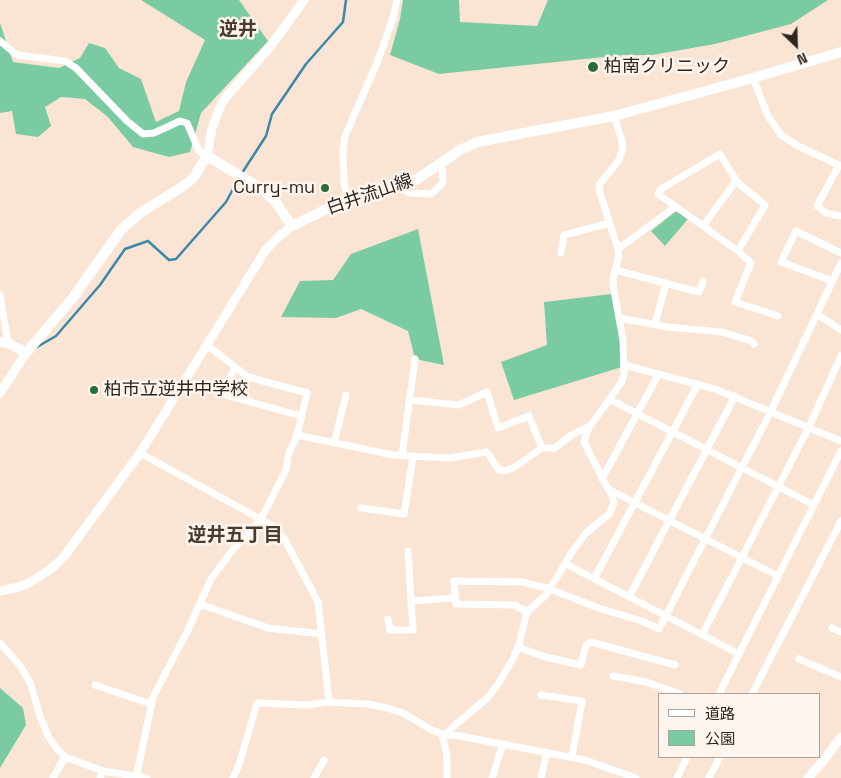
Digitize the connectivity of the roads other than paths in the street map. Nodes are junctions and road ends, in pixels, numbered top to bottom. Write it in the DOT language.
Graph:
graph roads {
  1 [pos="304,0"];
  2 [pos="397,0"];
  3 [pos="0,41"];
  4 [pos="841,52"];
  5 [pos="753,78"];
  6 [pos="614,116"];
  7 [pos="207,156"];
  8 [pos="442,163"];
  9 [pos="840,165"];
  10 [pos="736,181"];
  11 [pos="398,187"];
  12 [pos="347,200"];
  13 [pos="676,207"];
  14 [pos="841,216"];
  15 [pos="610,223"];
  16 [pos="292,226"];
  17 [pos="703,226"];
  18 [pos="618,249"];
  19 [pos="738,252"];
  20 [pos="561,253"];
  21 [pos="841,253"];
  22 [pos="841,263"];
  23 [pos="615,270"];
  24 [pos="703,281"];
  25 [pos="832,281"];
  26 [pos="666,284"];
  27 [pos="0,296"];
  28 [pos="817,314"];
  29 [pos="778,316"];
  30 [pos="619,318"];
  31 [pos="655,324"];
  32 [pos="841,330"];
  33 [pos="4,342"];
  34 [pos="754,344"];
  35 [pos="207,345"];
  36 [pos="26,353"];
  37 [pos="841,356"];
  38 [pos="416,359"];
  39 [pos="624,365"];
  40 [pos="235,367"];
  41 [pos="658,375"];
  42 [pos="698,384"];
  43 [pos="0,393"];
  44 [pos="346,395"];
  45 [pos="735,396"];
  46 [pos="609,399"];
  47 [pos="410,400"];
  48 [pos="771,411"];
  49 [pos="638,414"];
  50 [pos="301,416"];
  51 [pos="591,425"];
  52 [pos="809,427"];
  53 [pos="673,431"];
  54 [pos="297,435"];
  55 [pos="841,441"];
  56 [pos="334,444"];
  57 [pos="542,448"];
  58 [pos="707,449"];
  59 [pos="841,451"];
  60 [pos="140,452"];
  61 [pos="402,456"];
  62 [pos="413,457"];
  63 [pos="742,467"];
  64 [pos="602,479"];
  65 [pos="778,486"];
  66 [pos="610,490"];
  67 [pos="635,502"];
  68 [pos="814,505"];
  69 [pos="361,508"];
  70 [pos="261,519"];
  71 [pos="670,520"];
  72 [pos="841,521"];
  73 [pos="705,539"];
  74 [pos="408,550"];
  75 [pos="742,558"];
  76 [pos="566,564"];
  77 [pos="778,576"];
  78 [pos="594,579"];
  79 [pos="550,589"];
  80 [pos="0,591"];
  81 [pos="629,597"];
  82 [pos="455,598"];
  83 [pos="411,600"];
  84 [pos="200,604"];
  85 [pos="528,612"];
  86 [pos="665,616"];
  87 [pos="388,619"];
  88 [pos="832,628"];
  89 [pos="841,632"];
  90 [pos="322,634"];
  91 [pos="702,635"];
  92 [pos="0,643"];
  93 [pos="518,647"];
  94 [pos="739,654"];
  95 [pos="799,658"];
  96 [pos="675,665"];
  97 [pos="613,676"];
  98 [pos="841,677"];
  99 [pos="95,685"];
  100 [pos="677,693"];
  101 [pos="720,693"];
  102 [pos="753,693"];
  103 [pos="541,695"];
  104 [pos="329,702"];
  105 [pos="151,704"];
  106 [pos="444,734"];
  107 [pos="841,737"];
  108 [pos="504,744"];
  109 [pos="547,752"];
  110 [pos="65,757"];
  111 [pos="572,758"];
  112 [pos="687,758"];
  113 [pos="719,758"];
  114 [pos="324,760"];
  115 [pos="102,774"];
  116 [pos="136,777"];
  117 [pos="53,778"];
  118 [pos="147,778"];
  119 [pos="233,778"];
  120 [pos="314,778"];
  121 [pos="447,778"];
  122 [pos="492,778"];
  123 [pos="541,778"];
  124 [pos="636,778"];
  125 [pos="677,778"];
  126 [pos="709,778"];
  127 [pos="808,778"];
  1 -- 7 [label="street"];
  2 -- 12 [label="street"];
  3 -- 7 [label="street"];
  4 -- 5 [label="main road, 白井流山線"];
  5 -- 6 [label="main road, 白井流山線"];
  5 -- 9 [label="street"];
  6 -- 8 [label="main road, 白井流山線"];
  6 -- 15 [label="street"];
  7 -- 16 [label="main road"];
  7 -- 36 [label="main road"];
  8 -- 11 [label="main road, 白井流山線"];
  8 -- 11 [label="street"];
  9 -- 14 [label="street"];
  10 -- 13 [label="street"];
  10 -- 17 [label="street"];
  10 -- 19 [label="street"];
  11 -- 12 [label="main road, 白井流山線"];
  12 -- 16 [label="main road, 白井流山線"];
  13 -- 17 [label="street"];
  13 -- 18 [label="street"];
  15 -- 18 [label="street"];
  15 -- 20 [label="street"];
  16 -- 35 [label="street"];
  17 -- 19 [label="street"];
  18 -- 23 [label="street"];
  19 -- 29 [label="street"];
  21 -- 25 [label="street"];
  22 -- 25 [label="street"];
  23 -- 26 [label="street"];
  23 -- 30 [label="street"];
  24 -- 26 [label="street"];
  25 -- 28 [label="street"];
  26 -- 31 [label="street"];
  27 -- 33 [label="street"];
  28 -- 32 [label="street"];
  28 -- 48 [label="street"];
  30 -- 31 [label="street"];
  30 -- 39 [label="street"];
  31 -- 34 [label="street"];
  33 -- 36 [label="main road"];
  35 -- 40 [label="street"];
  35 -- 60 [label="street"];
  36 -- 43 [label="street"];
  37 -- 52 [label="street"];
  38 -- 47 [label="street"];
  39 -- 41 [label="street"];
  39 -- 46 [label="street"];
  40 -- 50 [label="street"];
  40 -- 50 [label="street"];
  41 -- 42 [label="street"];
  41 -- 49 [label="street"];
  42 -- 45 [label="street"];
  42 -- 53 [label="street"];
  44 -- 56 [label="street"];
  45 -- 48 [label="street"];
  45 -- 58 [label="street"];
  46 -- 49 [label="street"];
  46 -- 51 [label="street"];
  47 -- 57 [label="street"];
  47 -- 61 [label="street"];
  48 -- 52 [label="street"];
  48 -- 63 [label="street"];
  49 -- 53 [label="street"];
  49 -- 64 [label="street"];
  50 -- 54 [label="street"];
  51 -- 57 [label="street"];
  51 -- 64 [label="street"];
  52 -- 55 [label="street"];
  52 -- 65 [label="street"];
  53 -- 58 [label="street"];
  53 -- 67 [label="street"];
  54 -- 56 [label="street"];
  54 -- 70 [label="street"];
  56 -- 61 [label="street"];
  57 -- 62 [label="street"];
  58 -- 63 [label="street"];
  58 -- 71 [label="street"];
  59 -- 68 [label="street"];
  60 -- 70 [label="street"];
  60 -- 80 [label="street"];
  61 -- 62 [label="street"];
  62 -- 69 [label="street"];
  63 -- 65 [label="street"];
  63 -- 73 [label="street"];
  64 -- 66 [label="street"];
  65 -- 68 [label="street"];
  65 -- 75 [label="street"];
  66 -- 67 [label="street"];
  66 -- 76 [label="street"];
  67 -- 71 [label="street"];
  67 -- 78 [label="street"];
  68 -- 77 [label="street"];
  70 -- 84 [label="street"];
  70 -- 90 [label="street"];
  71 -- 73 [label="street"];
  71 -- 81 [label="street"];
  72 -- 102 [label="street"];
  73 -- 75 [label="street"];
  73 -- 86 [label="street"];
  74 -- 83 [label="street"];
  75 -- 77 [label="street"];
  75 -- 91 [label="street"];
  76 -- 78 [label="street"];
  76 -- 79 [label="street"];
  77 -- 94 [label="street"];
  78 -- 81 [label="street"];
  79 -- 82 [label="street"];
  79 -- 85 [label="street"];
  79 -- 86 [label="street"];
  81 -- 86 [label="street"];
  82 -- 83 [label="street"];
  82 -- 85 [label="street"];
  83 -- 87 [label="street"];
  84 -- 90 [label="street"];
  84 -- 105 [label="street"];
  85 -- 93 [label="street"];
  86 -- 91 [label="street"];
  88 -- 89 [label="street"];
  90 -- 104 [label="street"];
  91 -- 94 [label="street"];
  92 -- 110 [label="street"];
  93 -- 96 [label="street"];
  93 -- 106 [label="street"];
  94 -- 101 [label="street"];
  95 -- 98 [label="street"];
  97 -- 100 [label="street"];
  99 -- 105 [label="street"];
  103 -- 111 [label="street"];
  104 -- 106 [label="street"];
  104 -- 119 [label="street"];
  105 -- 116 [label="street"];
  106 -- 108 [label="street"];
  106 -- 121 [label="street"];
  107 -- 127 [label="street"];
  108 -- 109 [label="street"];
  108 -- 122 [label="street"];
  109 -- 111 [label="street"];
  109 -- 123 [label="street"];
  110 -- 115 [label="street"];
  110 -- 117 [label="street"];
  111 -- 124 [label="street"];
  112 -- 125 [label="street"];
  113 -- 126 [label="street"];
  114 -- 120 [label="street"];
  115 -- 116 [label="street"];
  116 -- 118 [label="street"];
}
